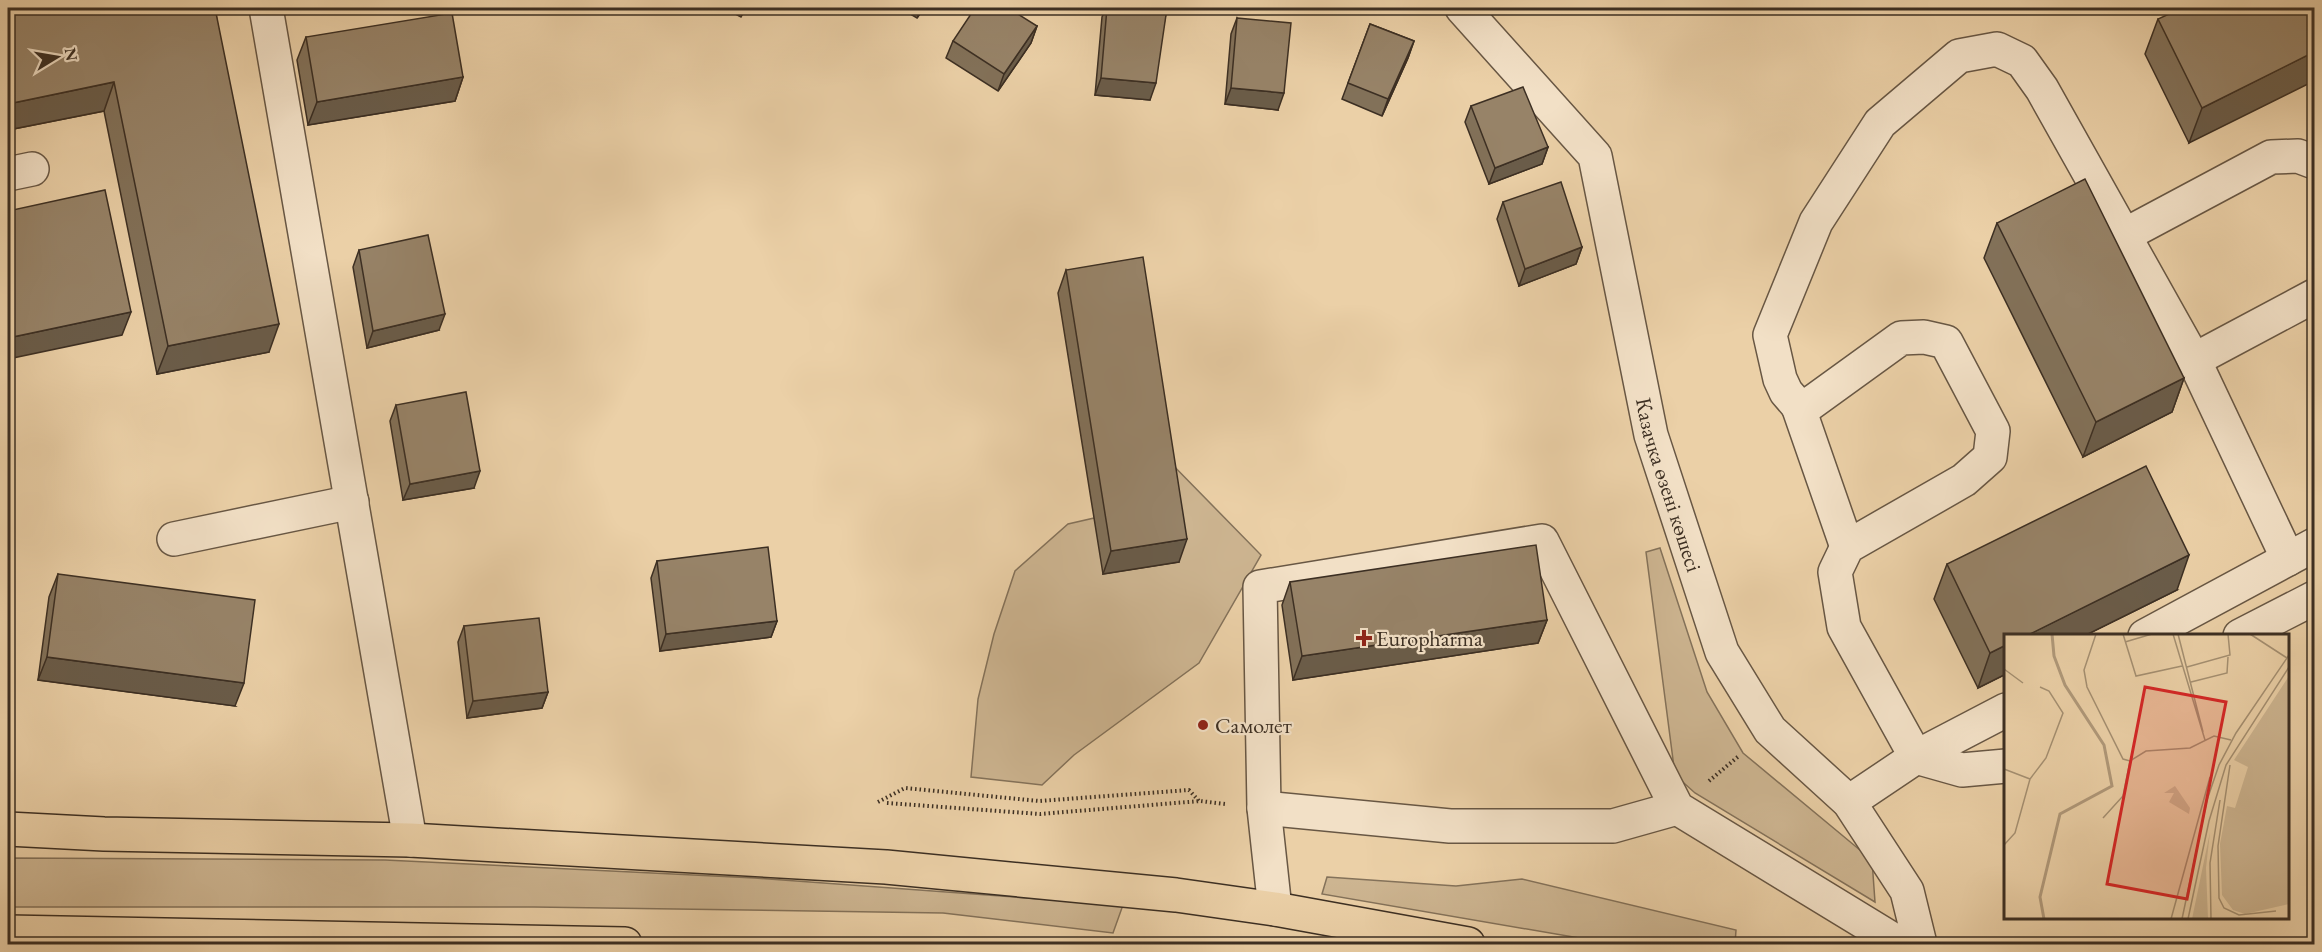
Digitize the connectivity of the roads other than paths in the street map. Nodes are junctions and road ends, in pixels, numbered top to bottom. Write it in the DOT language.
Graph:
graph roads {
  1 [pos="266,8"];
  2 [pos="1462,8"];
  3 [pos="2314,162"];
  4 [pos="2123,236"];
  5 [pos="2314,296"];
  6 [pos="2194,360"];
  7 [pos="1798,406"];
  8 [pos="352,502"];
  9 [pos="174,539"];
  10 [pos="1847,547"];
  11 [pos="2301,552"];
  12 [pos="2314,598"];
  13 [pos="2149,634"];
  14 [pos="2244,634"];
  15 [pos="2004,711"];
  16 [pos="1916,758"];
  17 [pos="2004,766"];
  18 [pos="1849,802"];
  19 [pos="1264,808"];
  20 [pos="1677,808"];
  21 [pos="8,829"];
  22 [pos="410,840"];
  23 [pos="1275,909"];
  24 [pos="8,932"];
  25 [pos="625,945"];
  26 [pos="1468,945"];
  27 [pos="1900,945"];
  28 [pos="1920,945"];
  1 -- 8 [label="street"];
  2 -- 18 [label="street, Казачка өзені көшесі"];
  3 -- 4 [label="street"];
  4 -- 6 [label="street"];
  4 -- 7 [label="street"];
  5 -- 6 [label="street"];
  6 -- 11 [label="street"];
  7 -- 10 [label="street"];
  7 -- 10 [label="street"];
  8 -- 9 [label="street"];
  8 -- 22 [label="street"];
  10 -- 16 [label="street"];
  11 -- 13 [label="street"];
  12 -- 14 [label="street"];
  15 -- 16 [label="street"];
  16 -- 17 [label="street"];
  16 -- 18 [label="street"];
  18 -- 28 [label="street, Казачка өзені көшесі"];
  19 -- 20 [label="street"];
  19 -- 20 [label="street"];
  19 -- 23 [label="street"];
  20 -- 27 [label="street"];
  21 -- 22 [label="main road"];
  22 -- 23 [label="main road"];
  23 -- 26 [label="main road"];
  24 -- 25 [label="main road"];
}
